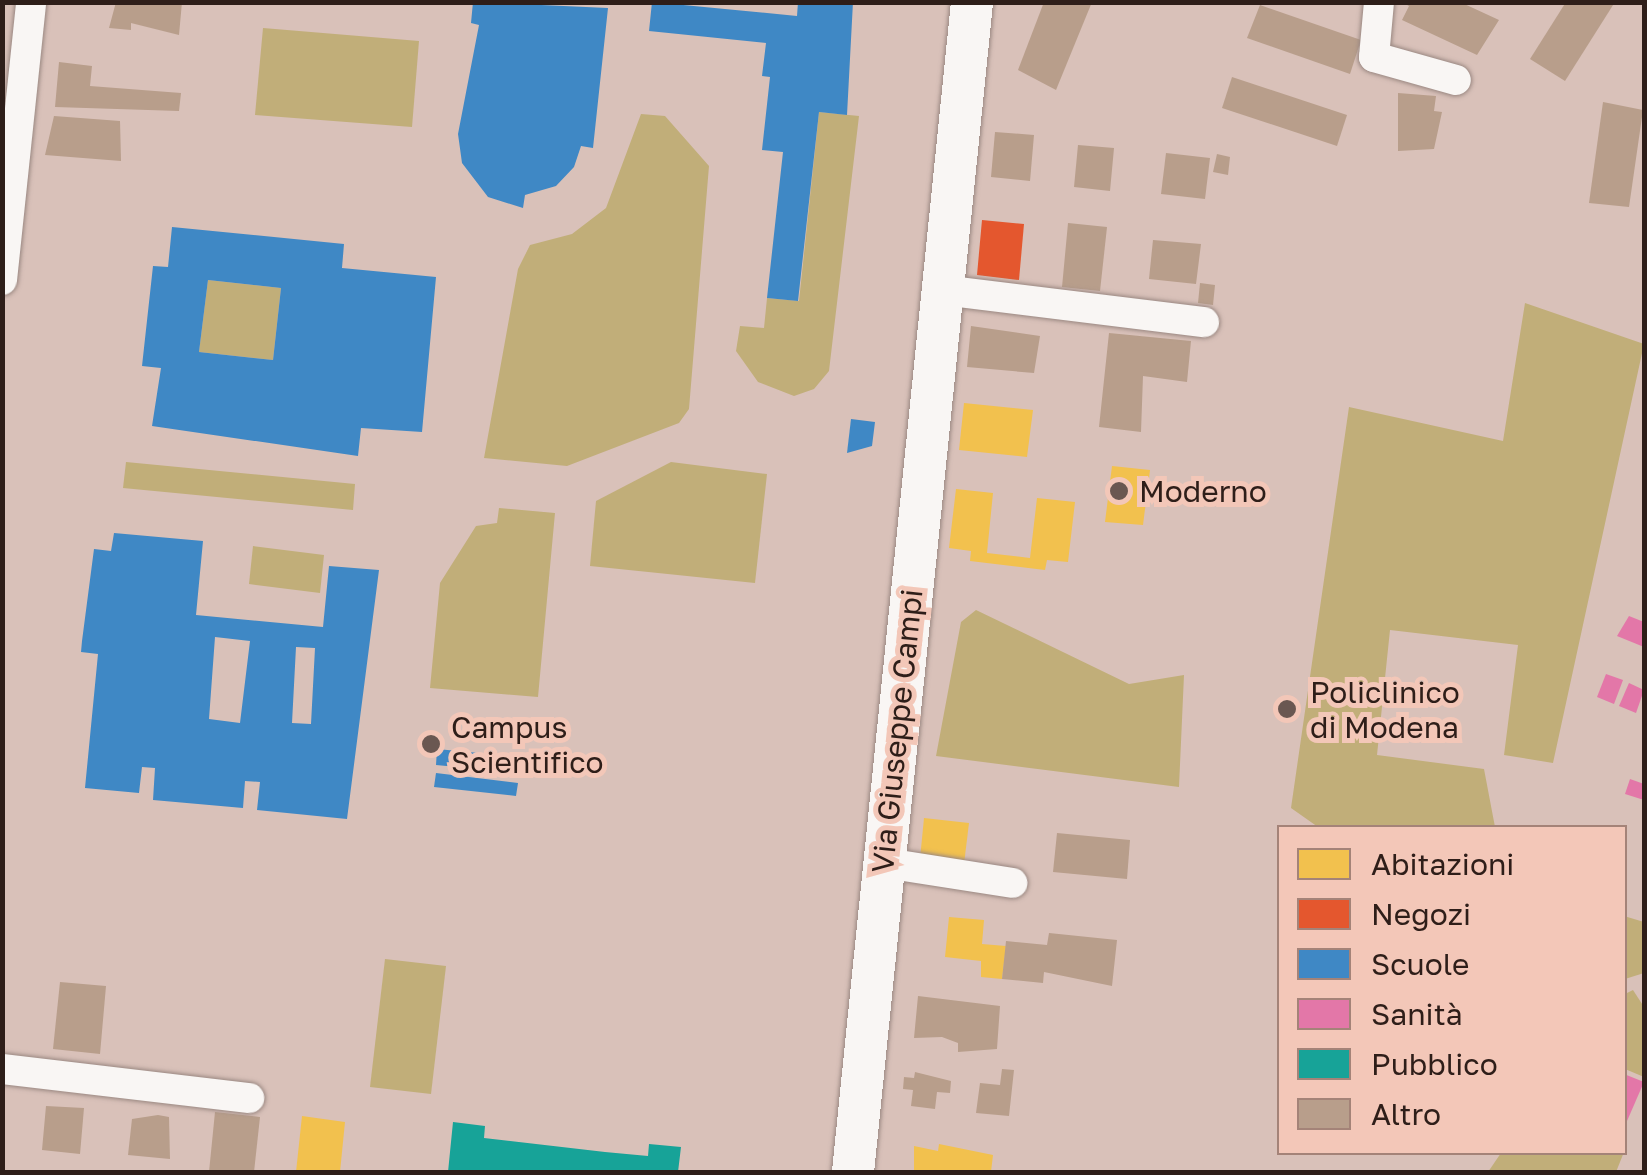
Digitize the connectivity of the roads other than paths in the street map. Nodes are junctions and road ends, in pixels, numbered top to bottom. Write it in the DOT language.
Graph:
graph roads {
  1 [pos="32,2"];
  2 [pos="972,2"];
  3 [pos="1378,2"];
  4 [pos="15,43"];
  5 [pos="1456,80"];
  6 [pos="11,137"];
  7 [pos="2,280"];
  8 [pos="942,290"];
  9 [pos="1204,322"];
  10 [pos="885,863"];
  11 [pos="1012,883"];
  12 [pos="2,1069"];
  13 [pos="249,1098"];
  14 [pos="853,1172"];
  1 -- 4 [label="street"];
  2 -- 8 [label="street, Via Giuseppe Campi"];
  3 -- 5 [label="street"];
  4 -- 6 [label="street"];
  6 -- 7 [label="street"];
  8 -- 9 [label="street"];
  8 -- 10 [label="street, Via Giuseppe Campi"];
  10 -- 11 [label="street"];
  10 -- 14 [label="street, Via Giuseppe Campi"];
  12 -- 13 [label="street"];
}
